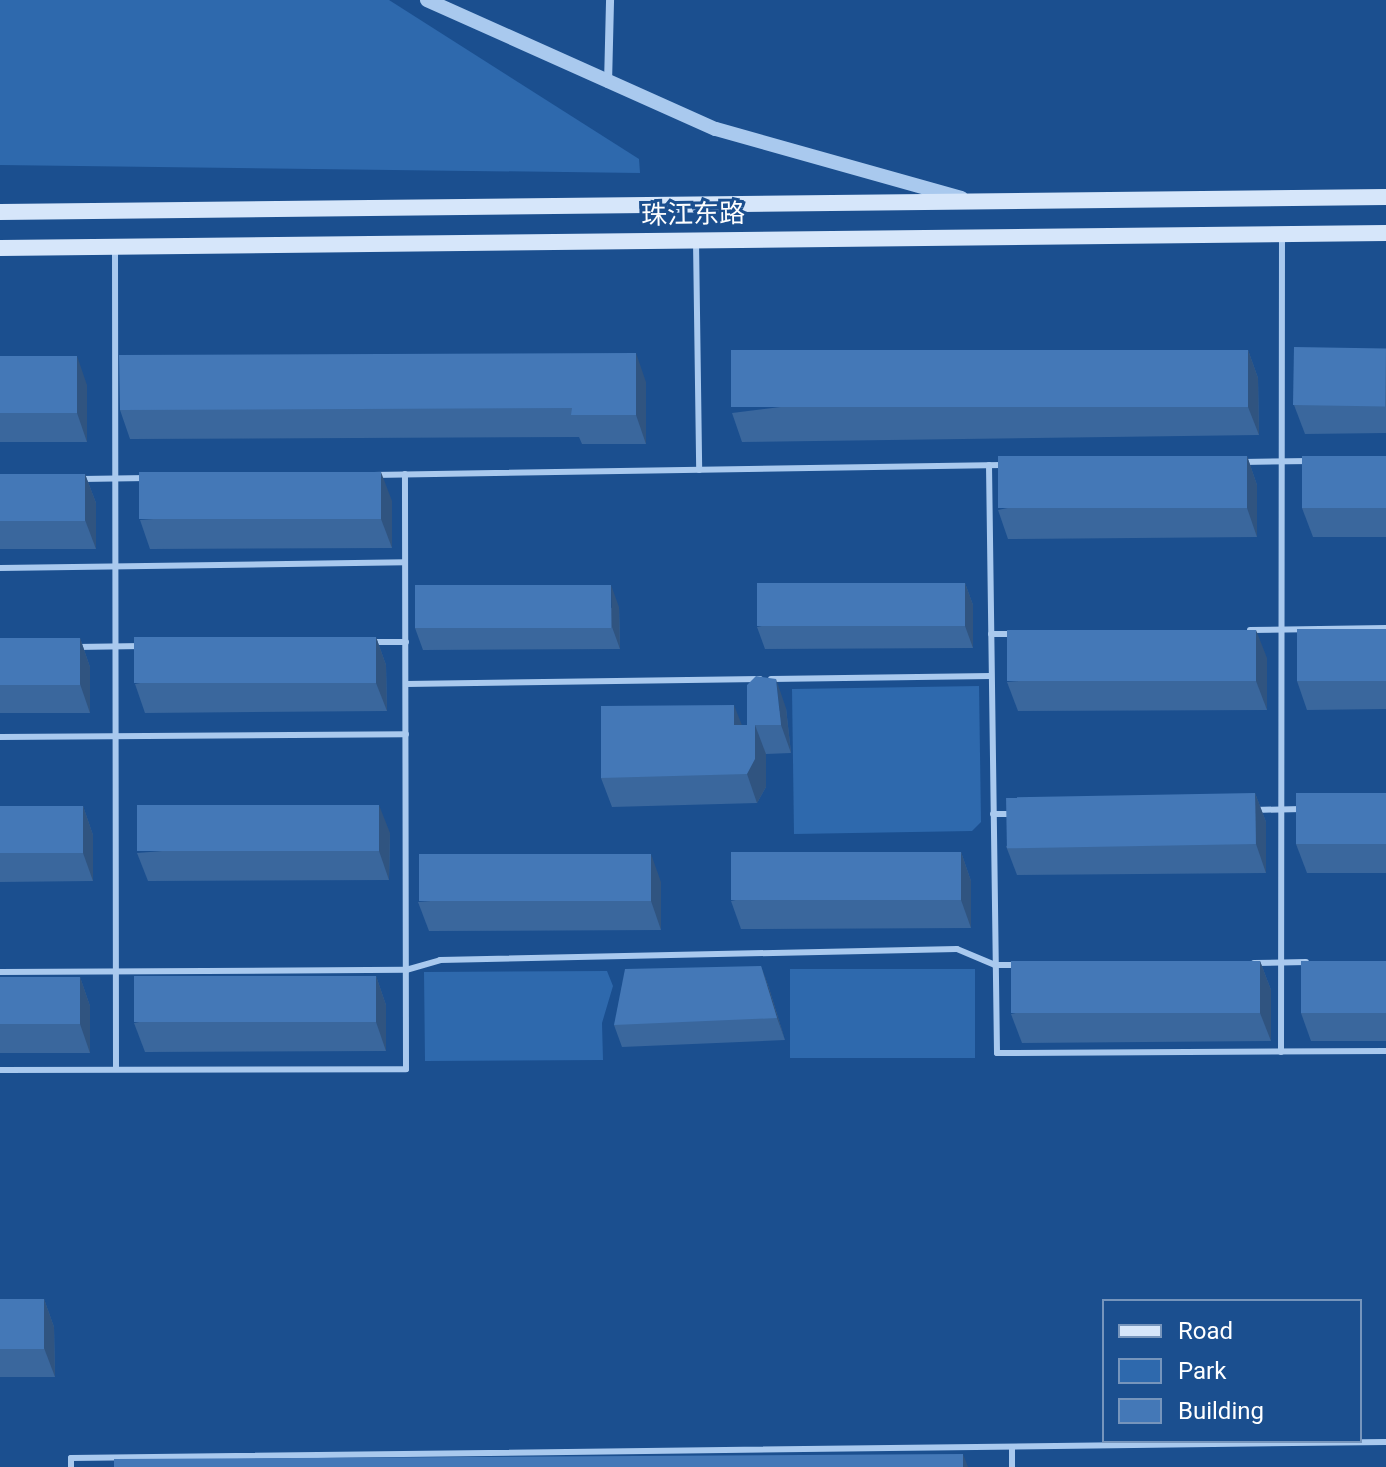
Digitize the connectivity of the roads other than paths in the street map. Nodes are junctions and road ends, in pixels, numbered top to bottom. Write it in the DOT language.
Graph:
graph roads {
  1 [pos="427,0"];
  2 [pos="610,0"];
  3 [pos="608,84"];
  4 [pos="1386,197"];
  5 [pos="969,201"];
  6 [pos="0,212"];
  7 [pos="1386,233"];
  8 [pos="1282,234"];
  9 [pos="696,239"];
  10 [pos="115,246"];
  11 [pos="0,248"];
  12 [pos="1281,461"];
  13 [pos="1326,461"];
  14 [pos="1235,462"];
  15 [pos="989,465"];
  16 [pos="1020,465"];
  17 [pos="699,470"];
  18 [pos="405,474"];
  19 [pos="359,475"];
  20 [pos="115,478"];
  21 [pos="161,478"];
  22 [pos="72,479"];
  23 [pos="405,562"];
  24 [pos="115,567"];
  25 [pos="0,568"];
  26 [pos="1386,628"];
  27 [pos="1281,629"];
  28 [pos="1236,630"];
  29 [pos="1022,633"];
  30 [pos="991,634"];
  31 [pos="360,642"];
  32 [pos="406,642"];
  33 [pos="161,645"];
  34 [pos="115,646"];
  35 [pos="58,647"];
  36 [pos="991,676"];
  37 [pos="406,684"];
  38 [pos="406,734"];
  39 [pos="115,736"];
  40 [pos="0,737"];
  41 [pos="1311,809"];
  42 [pos="1236,810"];
  43 [pos="1281,810"];
  44 [pos="1024,813"];
  45 [pos="993,814"];
  46 [pos="1311,962"];
  47 [pos="1234,963"];
  48 [pos="1282,963"];
  49 [pos="1027,964"];
  50 [pos="995,965"];
  51 [pos="406,970"];
  52 [pos="0,972"];
  53 [pos="116,972"];
  54 [pos="1386,1051"];
  55 [pos="1281,1052"];
  56 [pos="116,1069"];
  57 [pos="0,1070"];
  58 [pos="1362,1442"];
  59 [pos="1386,1442"];
  60 [pos="1311,1443"];
  61 [pos="1012,1447"];
  62 [pos="71,1467"];
  63 [pos="1012,1467"];
  1 -- 3 [label="street"];
  2 -- 3 [label="street"];
  3 -- 5 [label="street"];
  4 -- 5 [label="main road, 珠江东路"];
  5 -- 6 [label="main road, 珠江东路"];
  7 -- 8 [label="main road, 珠江东路"];
  8 -- 9 [label="main road, 珠江东路"];
  8 -- 12 [label="lane"];
  9 -- 10 [label="main road, 珠江东路"];
  9 -- 17 [label="lane"];
  10 -- 11 [label="main road, 珠江东路"];
  10 -- 20 [label="lane"];
  12 -- 13 [label="lane"];
  12 -- 14 [label="lane"];
  12 -- 27 [label="lane"];
  15 -- 16 [label="lane"];
  15 -- 17 [label="lane"];
  15 -- 30 [label="lane"];
  17 -- 18 [label="lane"];
  18 -- 19 [label="lane"];
  18 -- 23 [label="lane"];
  20 -- 21 [label="lane"];
  20 -- 22 [label="lane"];
  20 -- 24 [label="lane"];
  23 -- 24 [label="lane"];
  23 -- 32 [label="lane"];
  24 -- 25 [label="lane"];
  24 -- 34 [label="lane"];
  26 -- 27 [label="lane"];
  27 -- 28 [label="lane"];
  27 -- 43 [label="lane"];
  29 -- 30 [label="lane"];
  30 -- 36 [label="lane"];
  31 -- 32 [label="lane"];
  32 -- 37 [label="lane"];
  33 -- 34 [label="lane"];
  34 -- 35 [label="lane"];
  34 -- 39 [label="lane"];
  36 -- 37 [label="lane"];
  36 -- 45 [label="lane"];
  37 -- 38 [label="lane"];
  38 -- 39 [label="lane"];
  38 -- 51 [label="lane"];
  39 -- 40 [label="lane"];
  39 -- 53 [label="lane"];
  41 -- 43 [label="lane"];
  42 -- 43 [label="lane"];
  43 -- 48 [label="lane"];
  44 -- 45 [label="lane"];
  45 -- 50 [label="lane"];
  46 -- 48 [label="lane"];
  47 -- 48 [label="lane"];
  48 -- 55 [label="lane"];
  49 -- 50 [label="lane"];
  50 -- 51 [label="lane"];
  50 -- 55 [label="lane"];
  51 -- 53 [label="lane"];
  51 -- 56 [label="lane"];
  52 -- 53 [label="lane"];
  53 -- 56 [label="lane"];
  54 -- 55 [label="lane"];
  56 -- 57 [label="lane"];
  58 -- 59 [label="lane"];
  60 -- 61 [label="lane"];
  61 -- 62 [label="lane"];
  61 -- 63 [label="lane"];
}
